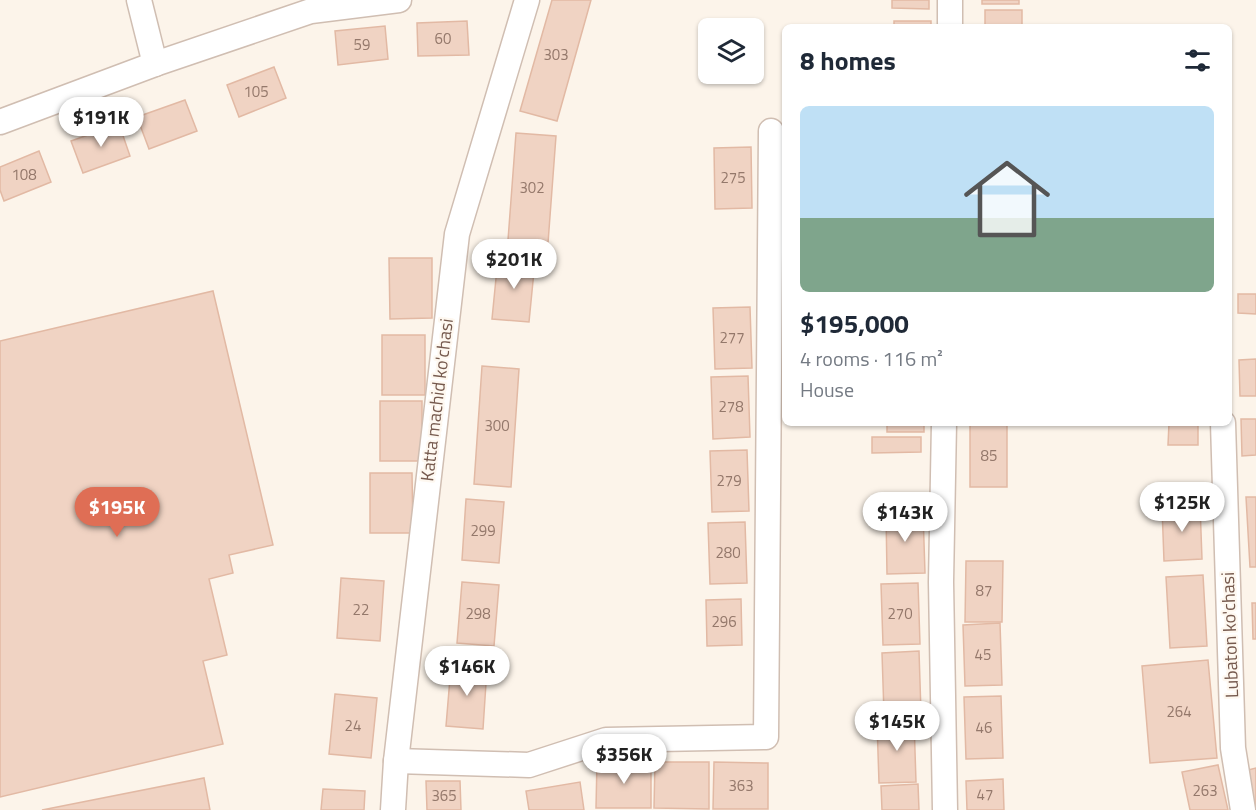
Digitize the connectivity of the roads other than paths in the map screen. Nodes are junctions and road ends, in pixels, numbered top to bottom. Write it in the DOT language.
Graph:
graph roads {
  1 [pos="139,0"];
  2 [pos="399,0"];
  3 [pos="527,0"];
  4 [pos="950,0"];
  5 [pos="287,9"];
  6 [pos="950,24"];
  7 [pos="155,64"];
  8 [pos="0,122"];
  9 [pos="771,131"];
  10 [pos="944,426"];
  11 [pos="1223,426"];
  12 [pos="396,761"];
  13 [pos="393,810"];
  14 [pos="945,810"];
  15 [pos="1243,810"];
  1 -- 7 [label="street"];
  2 -- 5 [label="street"];
  3 -- 12 [label="street, Katta machid ko'chasi"];
  4 -- 6 [label="street"];
  5 -- 7 [label="street"];
  7 -- 8 [label="street"];
  9 -- 12 [label="street"];
  10 -- 14 [label="street"];
  11 -- 15 [label="street, Lubaton ko'chasi"];
  12 -- 13 [label="street, Katta machid ko'chasi"];
}
